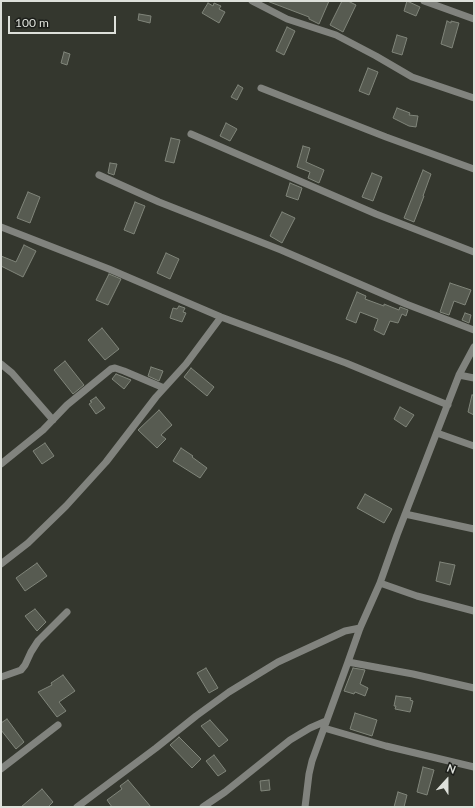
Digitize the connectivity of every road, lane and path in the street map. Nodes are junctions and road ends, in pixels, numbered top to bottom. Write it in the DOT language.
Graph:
graph roads {
  1 [pos="252,1"];
  2 [pos="424,1"];
  3 [pos="474,19"];
  4 [pos="261,88"];
  5 [pos="474,98"];
  6 [pos="192,134"];
  7 [pos="474,169"];
  8 [pos="99,175"];
  9 [pos="1,227"];
  10 [pos="474,252"];
  11 [pos="221,317"];
  12 [pos="474,330"];
  13 [pos="474,347"];
  14 [pos="1,364"];
  15 [pos="459,375"];
  16 [pos="474,378"];
  17 [pos="164,388"];
  18 [pos="448,405"];
  19 [pos="53,420"];
  20 [pos="437,433"];
  21 [pos="474,446"];
  22 [pos="1,464"];
  23 [pos="405,514"];
  24 [pos="474,529"];
  25 [pos="1,564"];
  26 [pos="380,583"];
  27 [pos="474,611"];
  28 [pos="67,612"];
  29 [pos="360,628"];
  30 [pos="348,662"];
  31 [pos="1,677"];
  32 [pos="474,688"];
  33 [pos="325,724"];
  34 [pos="58,725"];
  35 [pos="474,767"];
  36 [pos="1,769"];
  37 [pos="77,807"];
  38 [pos="203,807"];
  39 [pos="305,807"];
  1 -- 5 [label="street"];
  2 -- 3 [label="street"];
  4 -- 7 [label="street"];
  6 -- 10 [label="street"];
  8 -- 12 [label="street"];
  9 -- 11 [label="street"];
  11 -- 17 [label="street"];
  11 -- 18 [label="street"];
  13 -- 15 [label="street"];
  14 -- 19 [label="street"];
  15 -- 16 [label="street"];
  15 -- 18 [label="street"];
  17 -- 19 [label="street"];
  17 -- 25 [label="street"];
  18 -- 20 [label="street"];
  19 -- 22 [label="street"];
  20 -- 21 [label="street"];
  20 -- 23 [label="street"];
  23 -- 24 [label="street"];
  23 -- 26 [label="street"];
  26 -- 27 [label="street"];
  26 -- 29 [label="street"];
  28 -- 31 [label="street"];
  29 -- 30 [label="street"];
  29 -- 37 [label="street"];
  30 -- 32 [label="street"];
  30 -- 33 [label="street"];
  33 -- 35 [label="street"];
  33 -- 38 [label="street"];
  33 -- 39 [label="street"];
  34 -- 36 [label="street"];
}
